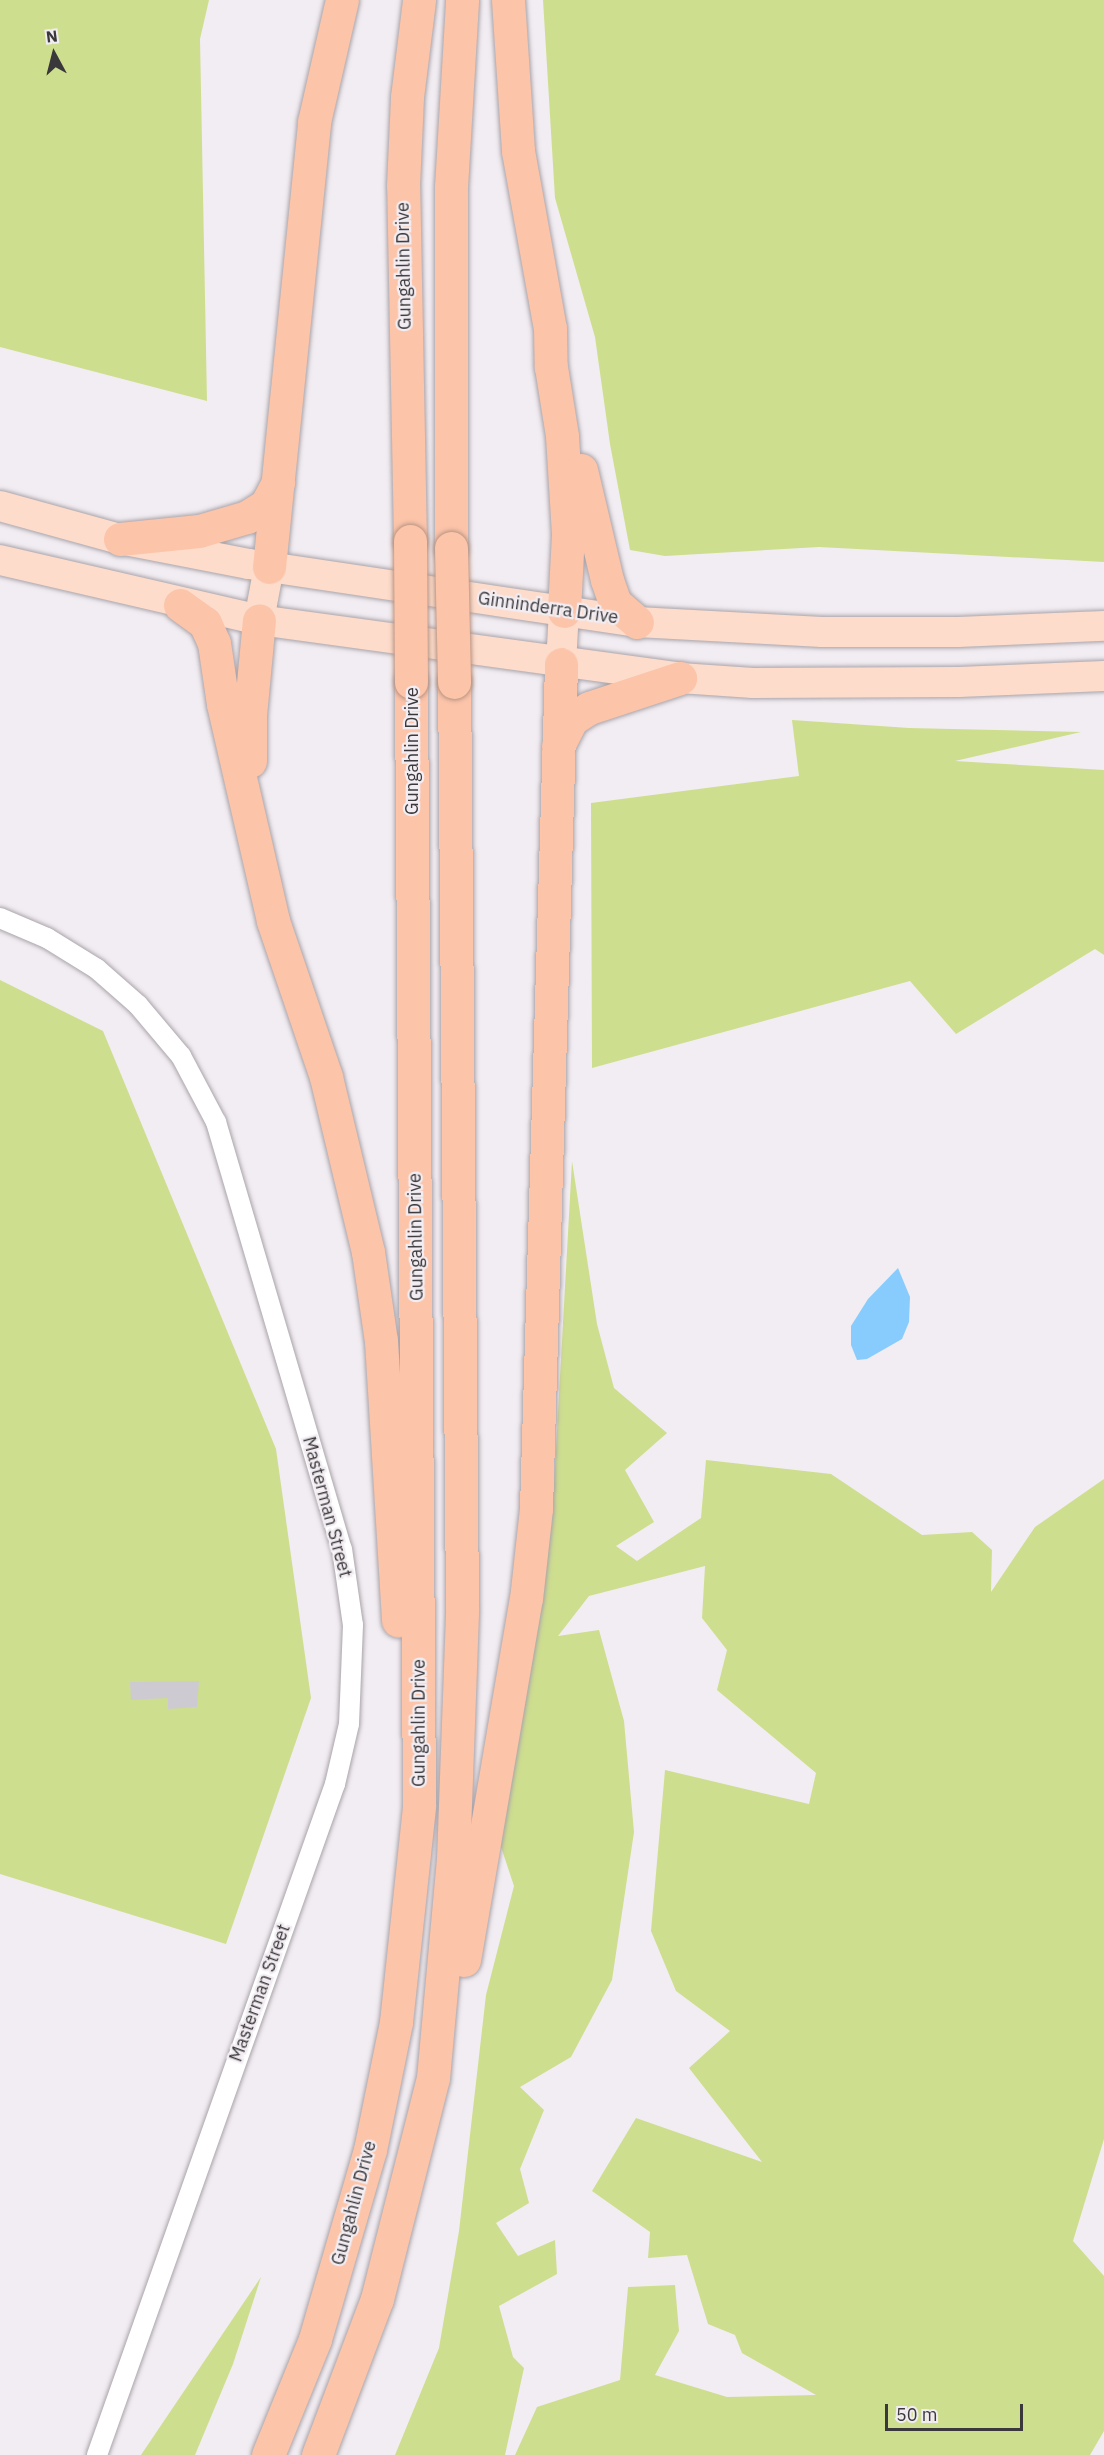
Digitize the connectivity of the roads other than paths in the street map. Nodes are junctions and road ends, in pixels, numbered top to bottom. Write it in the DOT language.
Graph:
graph roads {
  1 [pos="342,0"];
  2 [pos="419,0"];
  3 [pos="462,0"];
  4 [pos="508,0"];
  5 [pos="550,328"];
  6 [pos="278,482"];
  7 [pos="0,506"];
  8 [pos="120,539"];
  9 [pos="0,560"];
  10 [pos="269,567"];
  11 [pos="180,605"];
  12 [pos="564,610"];
  13 [pos="259,620"];
  14 [pos="637,622"];
  15 [pos="1104,626"];
  16 [pos="561,664"];
  17 [pos="1104,676"];
  18 [pos="680,678"];
  19 [pos="558,746"];
  20 [pos="251,823"];
  21 [pos="0,918"];
  22 [pos="405,1930"];
  23 [pos="434,2078"];
  24 [pos="98,2455"];
  25 [pos="268,2455"];
  26 [pos="318,2455"];
  1 -- 6 [label="highway"];
  2 -- 22 [label="highway, Gungahlin Drive, bridge"];
  3 -- 23 [label="highway, bridge"];
  4 -- 5 [label="highway"];
  5 -- 12 [label="highway"];
  5 -- 14 [label="highway"];
  6 -- 8 [label="highway"];
  6 -- 10 [label="highway"];
  7 -- 8 [label="main road, Ginninderra Drive"];
  8 -- 10 [label="main road, Ginninderra Drive"];
  9 -- 11 [label="main road"];
  10 -- 12 [label="main road, Ginninderra Drive"];
  10 -- 13 [label="main road"];
  11 -- 13 [label="main road"];
  11 -- 20 [label="highway"];
  12 -- 14 [label="main road, Ginninderra Drive"];
  12 -- 16 [label="main road"];
  13 -- 16 [label="main road"];
  13 -- 20 [label="highway"];
  14 -- 15 [label="main road, Ginninderra Drive"];
  16 -- 18 [label="main road"];
  16 -- 19 [label="highway"];
  17 -- 18 [label="main road"];
  18 -- 19 [label="highway"];
  19 -- 23 [label="highway"];
  20 -- 22 [label="highway"];
  21 -- 24 [label="street, Masterman Street"];
  22 -- 25 [label="highway, Gungahlin Drive"];
  23 -- 26 [label="highway"];
}
